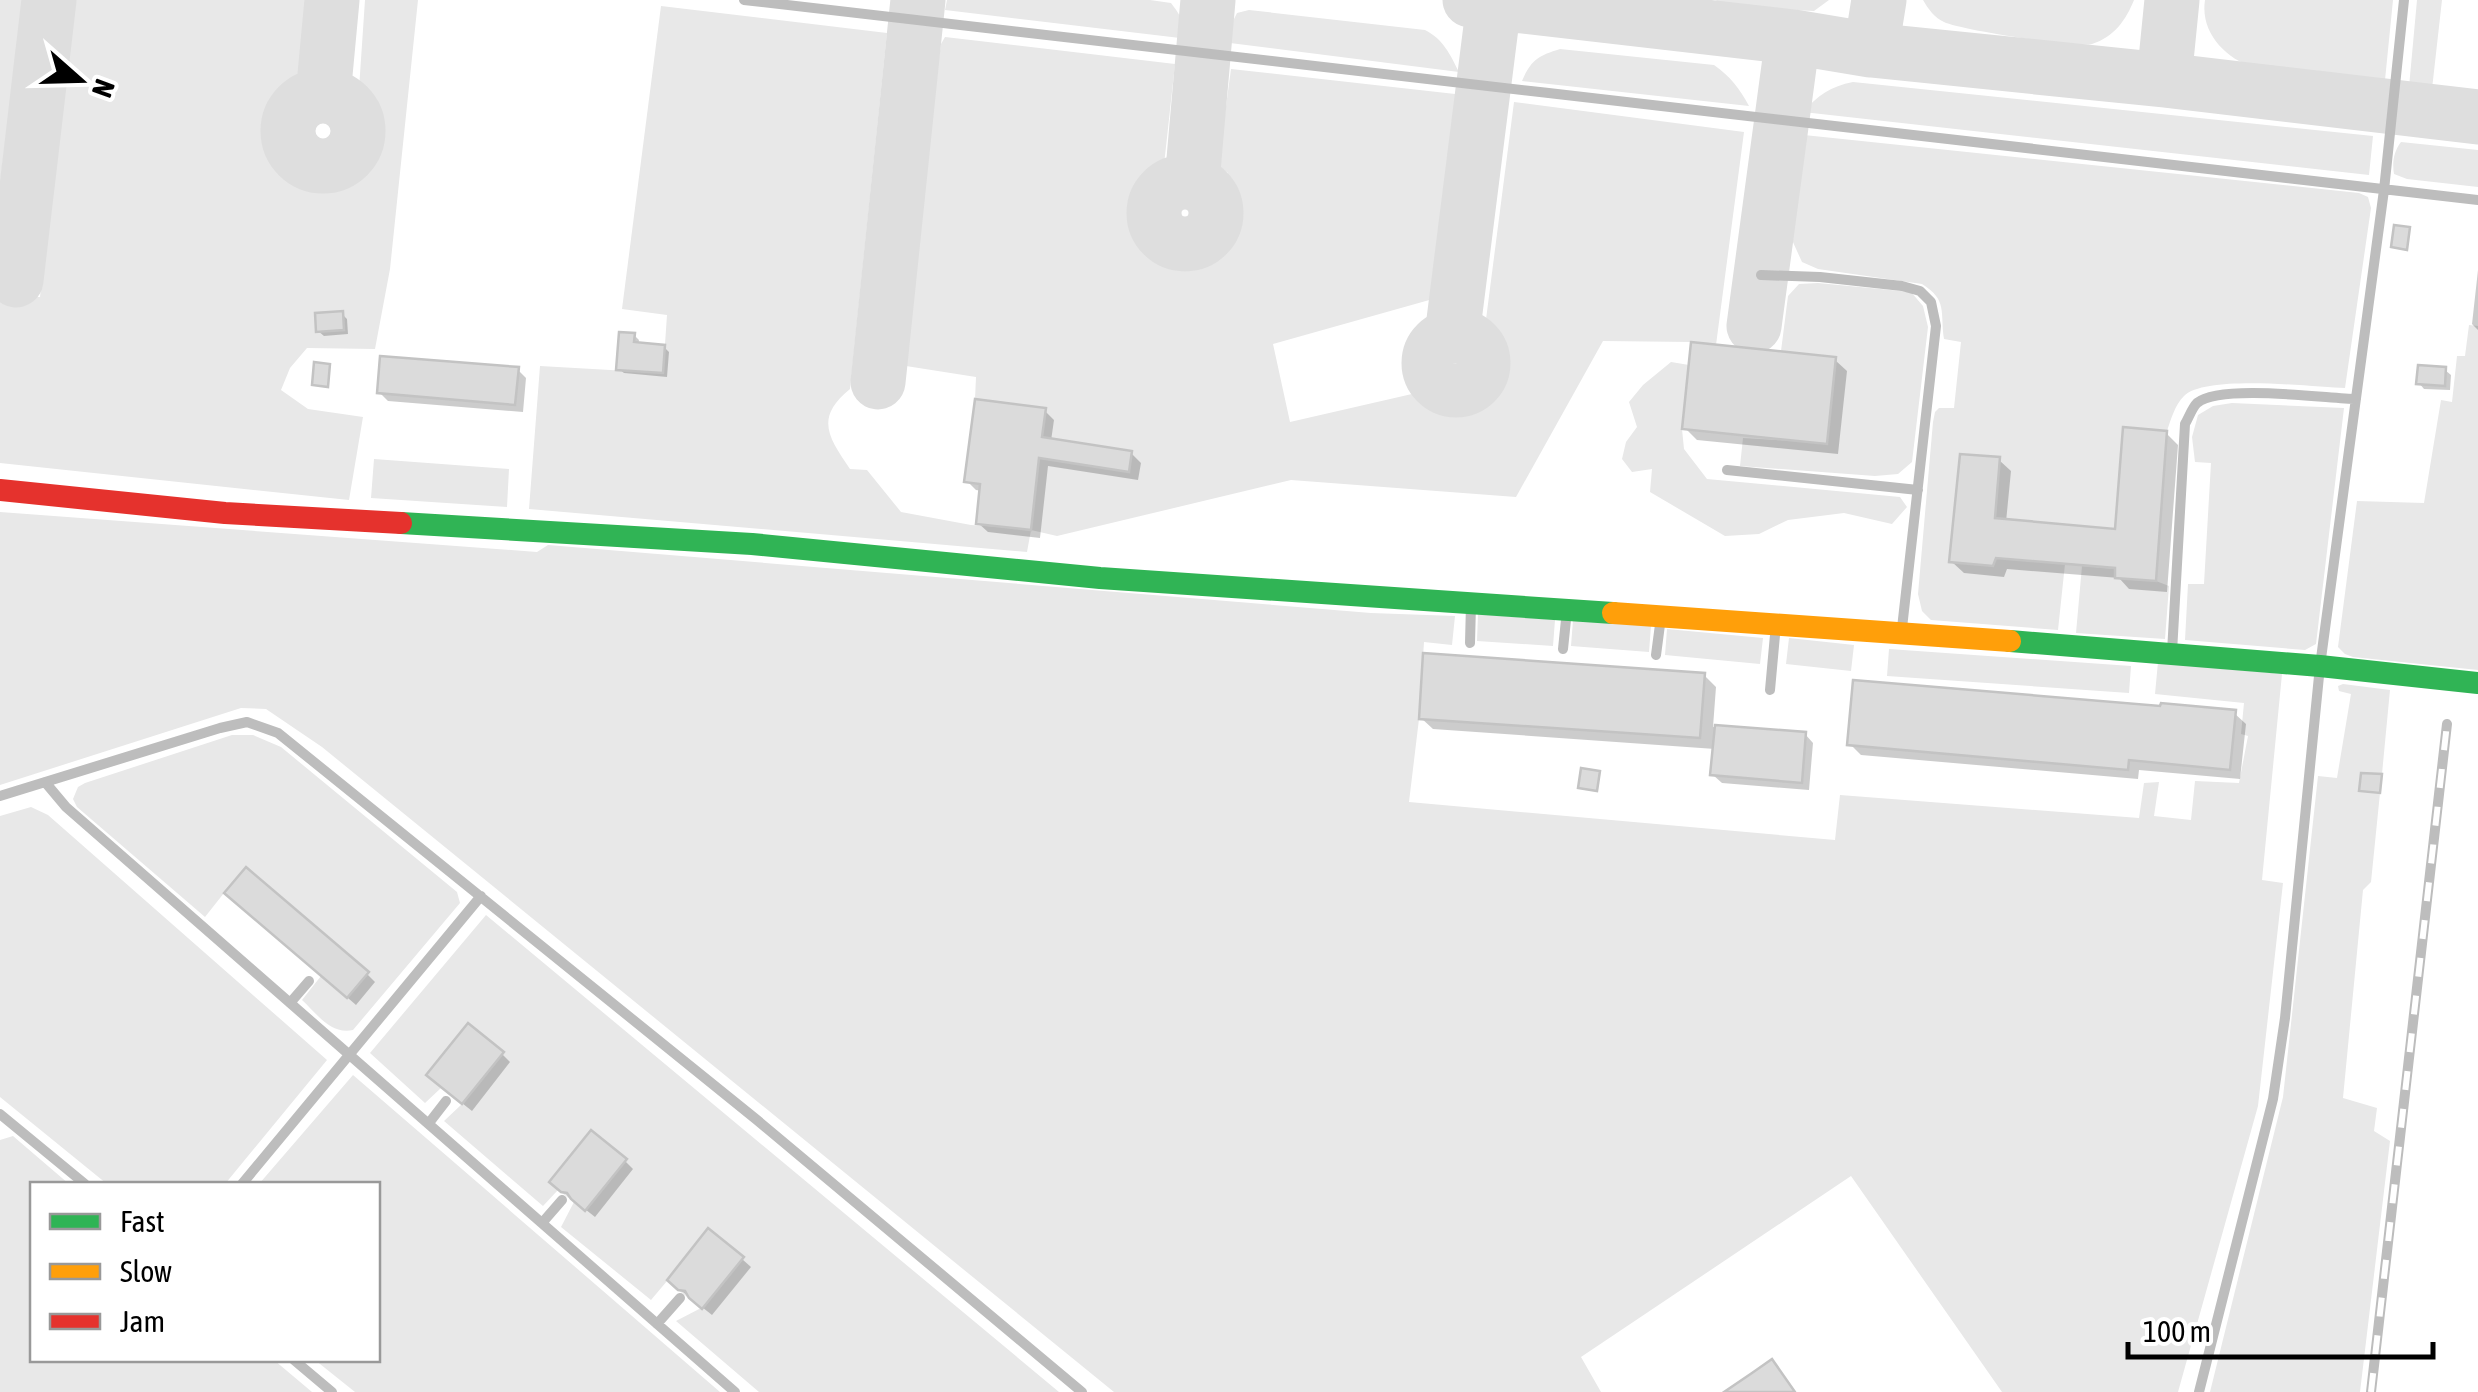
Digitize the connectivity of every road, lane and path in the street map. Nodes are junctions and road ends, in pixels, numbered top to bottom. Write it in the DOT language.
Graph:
graph roads {
  1 [pos="744,0"];
  2 [pos="2404,0"];
  3 [pos="2384,190"];
  4 [pos="2478,200"];
  5 [pos="1761,274"];
  6 [pos="2356,399"];
  7 [pos="1727,470"];
  8 [pos="0,490"];
  9 [pos="1918,490"];
  10 [pos="1471,603"];
  11 [pos="1567,609"];
  12 [pos="1661,616"];
  13 [pos="1776,623"];
  14 [pos="1902,632"];
  15 [pos="1470,643"];
  16 [pos="1563,648"];
  17 [pos="2172,654"];
  18 [pos="1656,655"];
  19 [pos="2320,666"];
  20 [pos="2478,683"];
  21 [pos="1770,690"];
  22 [pos="45,782"];
  23 [pos="0,796"];
  24 [pos="481,896"];
  25 [pos="309,981"];
  26 [pos="290,1003"];
  27 [pos="350,1054"];
  28 [pos="446,1101"];
  29 [pos="0,1114"];
  30 [pos="429,1123"];
  31 [pos="83,1182"];
  32 [pos="244,1182"];
  33 [pos="562,1200"];
  34 [pos="542,1223"];
  35 [pos="680,1298"];
  36 [pos="657,1324"];
  37 [pos="296,1362"];
  38 [pos="332,1392"];
  39 [pos="734,1392"];
  40 [pos="1082,1392"];
  41 [pos="2199,1392"];
  1 -- 3 [label="lane"];
  2 -- 3 [label="lane"];
  3 -- 4 [label="lane"];
  3 -- 6 [label="lane"];
  5 -- 9 [label="lane"];
  6 -- 17 [label="lane"];
  6 -- 19 [label="lane"];
  7 -- 9 [label="lane"];
  8 -- 10 [label="street"];
  9 -- 14 [label="lane"];
  10 -- 11 [label="street"];
  10 -- 15 [label="lane"];
  11 -- 12 [label="street"];
  11 -- 16 [label="lane"];
  12 -- 13 [label="street"];
  12 -- 18 [label="lane"];
  13 -- 14 [label="street"];
  13 -- 21 [label="lane"];
  14 -- 17 [label="street"];
  17 -- 19 [label="street"];
  19 -- 20 [label="street"];
  19 -- 41 [label="lane"];
  22 -- 23 [label="lane"];
  22 -- 24 [label="lane"];
  22 -- 26 [label="lane"];
  24 -- 27 [label="lane"];
  24 -- 40 [label="lane"];
  25 -- 26 [label="lane"];
  26 -- 27 [label="lane"];
  27 -- 30 [label="lane"];
  27 -- 32 [label="lane"];
  28 -- 30 [label="lane"];
  29 -- 31 [label="lane"];
  30 -- 34 [label="lane"];
  33 -- 34 [label="lane"];
  34 -- 36 [label="lane"];
  35 -- 36 [label="lane"];
  36 -- 39 [label="lane"];
  37 -- 38 [label="lane"];
}
